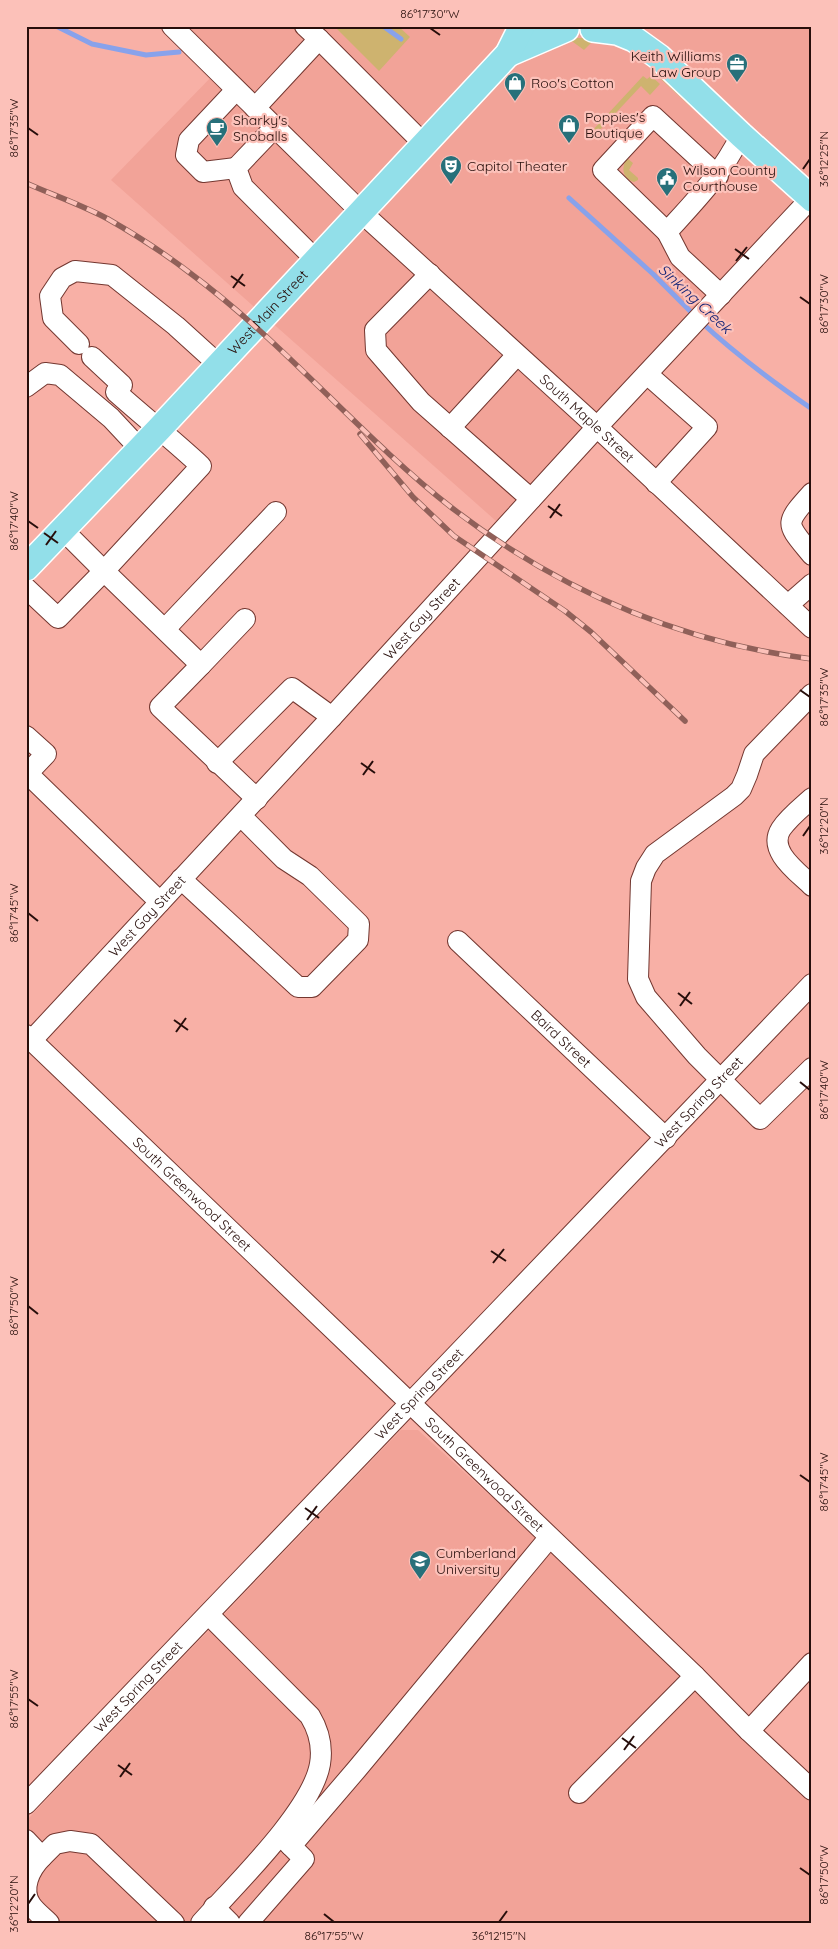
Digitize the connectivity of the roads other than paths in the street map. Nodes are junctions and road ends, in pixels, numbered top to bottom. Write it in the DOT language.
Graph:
graph roads {
  1 [pos="172,26"];
  2 [pos="522,26"];
  3 [pos="644,26"];
  4 [pos="595,27"];
  5 [pos="563,28"];
  6 [pos="312,33"];
  7 [pos="508,54"];
  8 [pos="659,57"];
  9 [pos="236,90"];
  10 [pos="255,108"];
  11 [pos="275,127"];
  12 [pos="741,135"];
  13 [pos="424,144"];
  14 [pos="236,168"];
  15 [pos="718,176"];
  16 [pos="812,198"];
  17 [pos="361,212"];
  18 [pos="667,232"];
  19 [pos="316,261"];
  20 [pos="430,274"];
  21 [pos="721,295"];
  22 [pos="517,355"];
  23 [pos="219,365"];
  24 [pos="648,374"];
  25 [pos="26,387"];
  26 [pos="597,427"];
  27 [pos="450,428"];
  28 [pos="159,429"];
  29 [pos="140,449"];
  30 [pos="656,483"];
  31 [pos="812,493"];
  32 [pos="531,499"];
  33 [pos="276,512"];
  34 [pos="63,530"];
  35 [pos="812,555"];
  36 [pos="26,568"];
  37 [pos="104,570"];
  38 [pos="812,584"];
  39 [pos="26,588"];
  40 [pos="788,605"];
  41 [pos="245,619"];
  42 [pos="812,628"];
  43 [pos="165,629"];
  44 [pos="201,664"];
  45 [pos="812,694"];
  46 [pos="332,717"];
  47 [pos="26,736"];
  48 [pos="217,763"];
  49 [pos="27,775"];
  50 [pos="812,798"];
  51 [pos="256,799"];
  52 [pos="241,816"];
  53 [pos="181,880"];
  54 [pos="812,886"];
  55 [pos="160,902"];
  56 [pos="458,940"];
  57 [pos="808,997"];
  58 [pos="29,1038"];
  59 [pos="812,1068"];
  60 [pos="720,1081"];
  61 [pos="666,1138"];
  62 [pos="410,1404"];
  63 [pos="550,1538"];
  64 [pos="209,1615"];
  65 [pos="809,1672"];
  66 [pos="695,1676"];
  67 [pos="749,1731"];
  68 [pos="812,1790"];
  69 [pos="579,1793"];
  70 [pos="26,1804"];
  71 [pos="26,1840"];
  72 [pos="285,1840"];
  73 [pos="42,1857"];
  74 [pos="214,1907"];
  75 [pos="49,1923"];
  76 [pos="174,1923"];
  77 [pos="201,1923"];
  78 [pos="230,1923"];
  79 [pos="248,1923"];
  1 -- 9 [label="street, South Maple Street"];
  2 -- 7 [label="main road, West Main Street"];
  3 -- 8 [label="main road"];
  4 -- 5 [label="main road"];
  4 -- 8 [label="main road"];
  5 -- 7 [label="main road, West Main Street"];
  6 -- 10 [label="street"];
  6 -- 13 [label="street"];
  7 -- 13 [label="main road, West Main Street"];
  8 -- 12 [label="main road"];
  9 -- 10 [label="street, South Maple Street"];
  9 -- 14 [label="street"];
  10 -- 11 [label="street, South Maple Street"];
  11 -- 14 [label="street"];
  11 -- 17 [label="street, South Maple Street"];
  12 -- 15 [label="street"];
  12 -- 16 [label="main road"];
  13 -- 17 [label="main road, West Main Street"];
  14 -- 19 [label="street"];
  15 -- 18 [label="street"];
  15 -- 18 [label="street"];
  16 -- 21 [label="street, West Gay Street"];
  17 -- 19 [label="main road, West Main Street"];
  17 -- 20 [label="street, South Maple Street"];
  18 -- 21 [label="street"];
  19 -- 23 [label="main road, West Main Street"];
  20 -- 22 [label="street, South Maple Street"];
  20 -- 27 [label="street"];
  21 -- 24 [label="street, West Gay Street"];
  22 -- 26 [label="street, South Maple Street"];
  22 -- 27 [label="street"];
  23 -- 28 [label="main road, West Main Street"];
  23 -- 28 [label="street"];
  24 -- 26 [label="street, West Gay Street"];
  24 -- 30 [label="street"];
  25 -- 29 [label="street"];
  26 -- 30 [label="street, South Maple Street"];
  26 -- 32 [label="street, West Gay Street"];
  27 -- 32 [label="street"];
  28 -- 29 [label="main road, West Main Street"];
  28 -- 37 [label="street"];
  29 -- 34 [label="main road, West Main Street"];
  30 -- 40 [label="street, South Maple Street"];
  31 -- 35 [label="street"];
  32 -- 46 [label="street, West Gay Street"];
  33 -- 43 [label="street"];
  34 -- 36 [label="main road, West Main Street"];
  34 -- 37 [label="street"];
  37 -- 39 [label="street"];
  37 -- 43 [label="street"];
  38 -- 40 [label="street"];
  40 -- 42 [label="street, South Maple Street"];
  41 -- 44 [label="street"];
  43 -- 44 [label="street"];
  44 -- 48 [label="street"];
  45 -- 60 [label="street"];
  46 -- 48 [label="street"];
  46 -- 51 [label="street, West Gay Street"];
  47 -- 49 [label="street"];
  48 -- 51 [label="street"];
  49 -- 55 [label="street"];
  50 -- 54 [label="street"];
  51 -- 52 [label="street, West Gay Street"];
  52 -- 53 [label="street, West Gay Street"];
  52 -- 53 [label="street"];
  53 -- 55 [label="street, West Gay Street"];
  55 -- 58 [label="street, West Gay Street"];
  56 -- 61 [label="street, Baird Street"];
  57 -- 60 [label="street, West Spring Street"];
  58 -- 62 [label="street, South Greenwood Street"];
  59 -- 60 [label="street"];
  60 -- 61 [label="street, West Spring Street"];
  61 -- 62 [label="street, West Spring Street"];
  62 -- 63 [label="street, South Greenwood Street"];
  62 -- 64 [label="street, West Spring Street"];
  63 -- 66 [label="street, South Greenwood Street"];
  63 -- 72 [label="street"];
  64 -- 70 [label="street, West Spring Street"];
  64 -- 72 [label="street"];
  65 -- 67 [label="street"];
  66 -- 67 [label="street, South Greenwood Street"];
  66 -- 69 [label="street"];
  67 -- 68 [label="street, South Greenwood Street"];
  71 -- 73 [label="street"];
  72 -- 74 [label="street"];
  72 -- 79 [label="street"];
  73 -- 75 [label="street"];
  73 -- 76 [label="street"];
  74 -- 77 [label="street"];
  74 -- 78 [label="street"];
}
